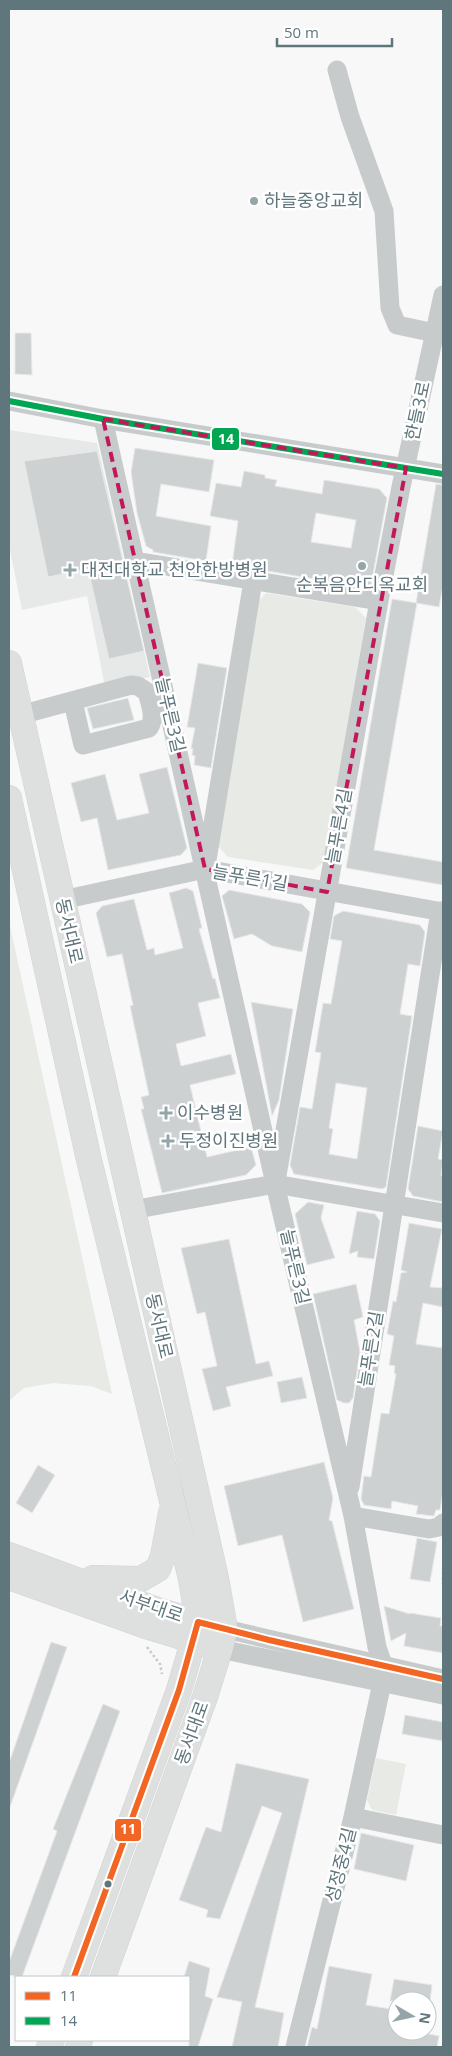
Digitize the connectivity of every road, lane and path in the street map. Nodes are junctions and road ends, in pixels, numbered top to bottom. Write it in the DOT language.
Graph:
graph roads {
  1 [pos="337,70"];
  2 [pos="443,295"];
  3 [pos="435,333"];
  4 [pos="9,401"];
  5 [pos="103,419"];
  6 [pos="406,468"];
  7 [pos="443,474"];
  8 [pos="135,560"];
  9 [pos="253,581"];
  10 [pos="379,601"];
  11 [pos="9,663"];
  12 [pos="73,702"];
  13 [pos="20,715"];
  14 [pos="9,798"];
  15 [pos="206,869"];
  16 [pos="327,892"];
  17 [pos="62,900"];
  18 [pos="442,912"];
  19 [pos="275,1184"];
  20 [pos="394,1204"];
  21 [pos="132,1210"];
  22 [pos="443,1212"];
  23 [pos="348,1495"];
  24 [pos="173,1506"];
  25 [pos="353,1516"];
  26 [pos="443,1523"];
  27 [pos="9,1554"];
  28 [pos="52,1571"];
  29 [pos="443,1572"];
  30 [pos="9,1577"];
  31 [pos="443,1584"];
  32 [pos="195,1632"];
  33 [pos="223,1639"];
  34 [pos="141,1641"];
  35 [pos="383,1674"];
  36 [pos="164,1679"];
  37 [pos="443,1679"];
  38 [pos="443,1696"];
  39 [pos="353,1817"];
  40 [pos="443,1835"];
  41 [pos="74,1976"];
  42 [pos="103,1976"];
  43 [pos="295,2047"];
  1 -- 3 [label="street"];
  2 -- 3 [label="street, 한들3로"];
  3 -- 6 [label="street, 한들3로"];
  4 -- 5 [label="street"];
  5 -- 6 [label="street"];
  5 -- 8 [label="street, 늘푸른3길"];
  6 -- 7 [label="street"];
  6 -- 10 [label="street, 늘푸른4길"];
  8 -- 9 [label="street"];
  8 -- 15 [label="street, 늘푸른3길"];
  9 -- 10 [label="street"];
  9 -- 15 [label="street, 늘푸른3길"];
  10 -- 16 [label="street, 늘푸른4길"];
  11 -- 13 [label="main road, 동서대로"];
  12 -- 12 [label="street"];
  12 -- 13 [label="street"];
  13 -- 17 [label="main road, 동서대로"];
  14 -- 24 [label="main road, 동서대로"];
  15 -- 16 [label="street, 늘푸른1길"];
  15 -- 17 [label="street, 늘푸른1길"];
  15 -- 19 [label="street, 늘푸른3길"];
  16 -- 18 [label="street, 늘푸른1길"];
  16 -- 19 [label="street, 늘푸른4길"];
  17 -- 21 [label="main road, 동서대로"];
  18 -- 20 [label="street, 늘푸른1길"];
  19 -- 20 [label="street"];
  19 -- 21 [label="street"];
  19 -- 23 [label="street, 늘푸른3길"];
  20 -- 22 [label="street"];
  20 -- 23 [label="street, 늘푸른2길"];
  21 -- 33 [label="main road, 동서대로"];
  23 -- 25 [label="street, 늘푸른3길"];
  24 -- 28 [label="main road"];
  24 -- 32 [label="main road, 동서대로"];
  25 -- 26 [label="street"];
  25 -- 35 [label="street, 늘푸른3길"];
  27 -- 28 [label="main road, 서부대로"];
  28 -- 32 [label="main road, 서부대로"];
  29 -- 31 [label="path"];
  30 -- 32 [label="main road, 서부대로"];
  32 -- 33 [label="main road, 서부대로"];
  32 -- 41 [label="main road, 동서대로"];
  33 -- 35 [label="street, 서부대로"];
  33 -- 42 [label="main road, 동서대로"];
  34 -- 36 [label="path"];
  35 -- 37 [label="street, 서부대로"];
  35 -- 38 [label="street, 서부대로"];
  35 -- 39 [label="street, 성정중4길"];
  39 -- 40 [label="street"];
  39 -- 43 [label="street, 성정중4길"];
}
